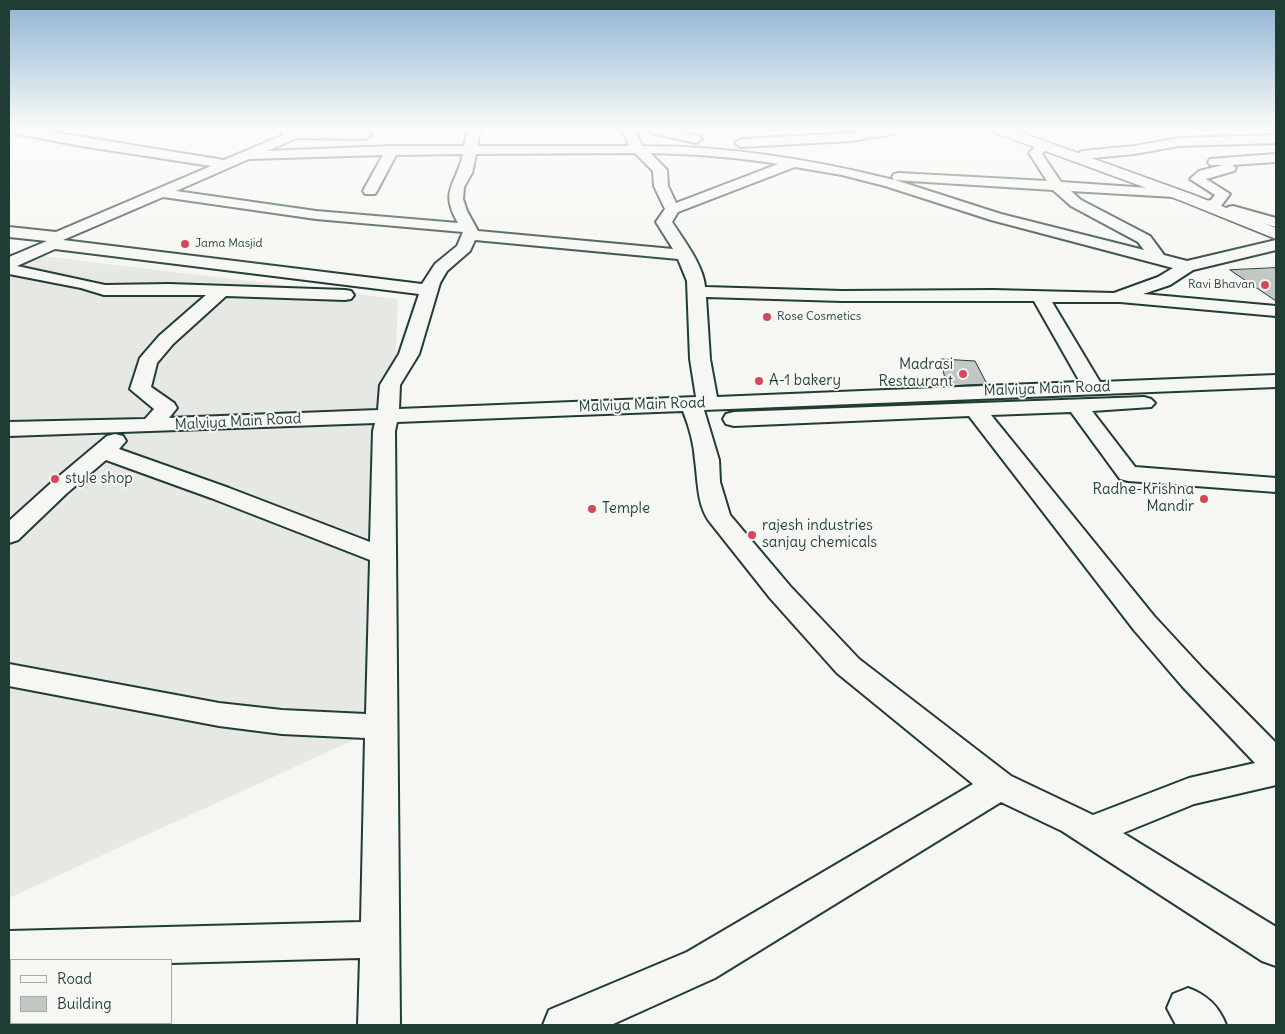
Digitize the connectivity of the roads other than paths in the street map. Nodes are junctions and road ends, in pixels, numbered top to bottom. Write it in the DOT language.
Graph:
graph roads {
  1 [pos="195,178"];
  2 [pos="377,178"];
  3 [pos="462,178"];
  4 [pos="660,178"];
  5 [pos="753,178"];
  6 [pos="868,178"];
  7 [pos="916,178"];
  8 [pos="1052,178"];
  9 [pos="1133,178"];
  10 [pos="1143,178"];
  11 [pos="1198,178"];
  12 [pos="1057,186"];
  13 [pos="370,191"];
  14 [pos="163,193"];
  15 [pos="1174,193"];
  16 [pos="1211,204"];
  17 [pos="672,209"];
  18 [pos="1276,225"];
  19 [pos="9,232"];
  20 [pos="470,232"];
  21 [pos="1276,234"];
  22 [pos="56,241"];
  23 [pos="1276,245"];
  24 [pos="684,255"];
  25 [pos="1157,258"];
  26 [pos="9,263"];
  27 [pos="216,264"];
  28 [pos="1187,266"];
  29 [pos="9,269"];
  30 [pos="359,283"];
  31 [pos="182,290"];
  32 [pos="429,290"];
  33 [pos="220,292"];
  34 [pos="698,292"];
  35 [pos="1040,296"];
  36 [pos="1119,297"];
  37 [pos="1276,311"];
  38 [pos="1276,381"];
  39 [pos="1093,387"];
  40 [pos="1276,396"];
  41 [pos="1077,406"];
  42 [pos="699,409"];
  43 [pos="975,410"];
  44 [pos="386,423"];
  45 [pos="9,429"];
  46 [pos="125,436"];
  47 [pos="9,443"];
  48 [pos="1276,485"];
  49 [pos="9,535"];
  50 [pos="383,556"];
  51 [pos="9,675"];
  52 [pos="382,728"];
  53 [pos="1276,764"];
  54 [pos="1276,772"];
  55 [pos="998,786"];
  56 [pos="1091,831"];
  57 [pos="380,940"];
  58 [pos="1276,948"];
  59 [pos="9,949"];
  60 [pos="379,1025"];
  61 [pos="564,1025"];
  1 -- 14 [label="street"];
  2 -- 13 [label="street"];
  3 -- 20 [label="street"];
  4 -- 17 [label="street"];
  5 -- 17 [label="street"];
  6 -- 25 [label="street"];
  7 -- 12 [label="street"];
  8 -- 12 [label="street"];
  9 -- 15 [label="main road"];
  10 -- 16 [label="main road"];
  11 -- 16 [label="street"];
  12 -- 15 [label="street"];
  12 -- 25 [label="street"];
  14 -- 20 [label="street"];
  14 -- 22 [label="street"];
  15 -- 16 [label="main road"];
  16 -- 18 [label="main road"];
  16 -- 21 [label="main road"];
  17 -- 24 [label="street"];
  19 -- 22 [label="street"];
  20 -- 24 [label="street"];
  20 -- 32 [label="street"];
  22 -- 26 [label="street"];
  22 -- 27 [label="street"];
  23 -- 28 [label="street"];
  24 -- 34 [label="street"];
  25 -- 28 [label="street"];
  27 -- 30 [label="street"];
  27 -- 31 [label="street"];
  28 -- 36 [label="street"];
  29 -- 31 [label="street"];
  30 -- 32 [label="street"];
  30 -- 33 [label="street"];
  31 -- 33 [label="street"];
  32 -- 44 [label="street"];
  33 -- 46 [label="street"];
  34 -- 35 [label="street"];
  34 -- 42 [label="street"];
  35 -- 36 [label="street"];
  35 -- 39 [label="street"];
  36 -- 37 [label="street"];
  38 -- 39 [label="street, Malviya Main Road"];
  39 -- 42 [label="street, Malviya Main Road"];
  40 -- 41 [label="street, Malviya Main Road"];
  41 -- 43 [label="street, Malviya Main Road"];
  41 -- 48 [label="street"];
  42 -- 43 [label="street, Malviya Main Road"];
  42 -- 44 [label="street, Malviya Main Road"];
  42 -- 55 [label="street"];
  43 -- 53 [label="street"];
  44 -- 46 [label="street, Malviya Main Road"];
  44 -- 46 [label="street, Malviya Main Road"];
  44 -- 50 [label="street"];
  45 -- 46 [label="street, Malviya Main Road"];
  46 -- 47 [label="street, Malviya Main Road"];
  46 -- 49 [label="street"];
  46 -- 50 [label="street"];
  50 -- 52 [label="street"];
  51 -- 52 [label="street"];
  52 -- 57 [label="street"];
  54 -- 56 [label="street"];
  55 -- 56 [label="street"];
  55 -- 61 [label="street"];
  56 -- 58 [label="street"];
  57 -- 59 [label="street"];
  57 -- 60 [label="street"];
}
